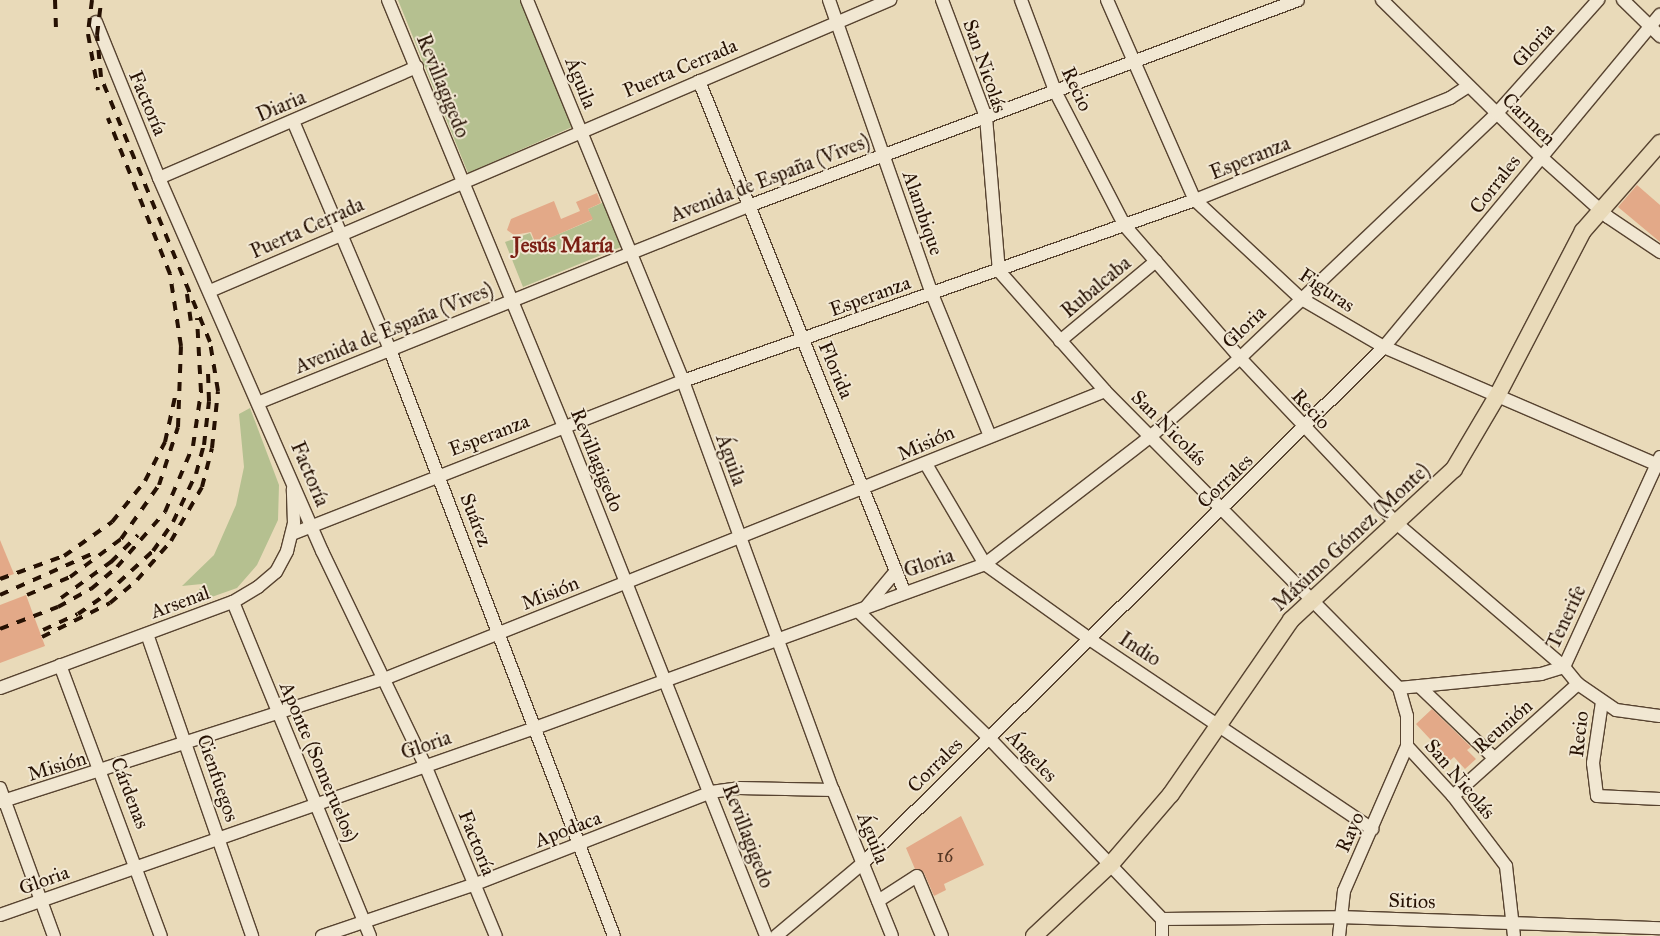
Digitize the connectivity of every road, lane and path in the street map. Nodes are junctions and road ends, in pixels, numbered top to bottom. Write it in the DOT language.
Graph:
graph roads {
  1 [pos="388,0"];
  2 [pos="527,0"];
  3 [pos="829,0"];
  4 [pos="890,0"];
  5 [pos="942,0"];
  6 [pos="1021,0"];
  7 [pos="1107,0"];
  8 [pos="1298,0"];
  9 [pos="1382,0"];
  10 [pos="1598,0"];
  11 [pos="1623,0"];
  12 [pos="1660,16"];
  13 [pos="836,21"];
  14 [pos="96,22"];
  15 [pos="1651,26"];
  16 [pos="1660,36"];
  17 [pos="1134,64"];
  18 [pos="417,67"];
  19 [pos="700,80"];
  20 [pos="1468,87"];
  21 [pos="1056,93"];
  22 [pos="1497,113"];
  23 [pos="986,117"];
  24 [pos="293,121"];
  25 [pos="580,131"];
  26 [pos="1660,143"];
  27 [pos="883,154"];
  28 [pos="1540,156"];
  29 [pos="159,178"];
  30 [pos="461,182"];
  31 [pos="1195,200"];
  32 [pos="751,205"];
  33 [pos="1599,209"];
  34 [pos="1125,226"];
  35 [pos="340,234"];
  36 [pos="1660,252"];
  37 [pos="628,253"];
  38 [pos="1156,261"];
  39 [pos="999,271"];
  40 [pos="210,291"];
  41 [pos="932,294"];
  42 [pos="1300,298"];
  43 [pos="512,301"];
  44 [pos="804,340"];
  45 [pos="1060,341"];
  46 [pos="1384,348"];
  47 [pos="390,350"];
  48 [pos="1240,358"];
  49 [pos="683,382"];
  50 [pos="1105,391"];
  51 [pos="1496,398"];
  52 [pos="260,402"];
  53 [pos="564,426"];
  54 [pos="1304,430"];
  55 [pos="990,436"];
  56 [pos="1151,436"];
  57 [pos="1659,462"];
  58 [pos="926,464"];
  59 [pos="438,475"];
  60 [pos="292,480"];
  61 [pos="866,490"];
  62 [pos="1223,508"];
  63 [pos="1395,522"];
  64 [pos="311,525"];
  65 [pos="292,534"];
  66 [pos="739,536"];
  67 [pos="985,564"];
  68 [pos="896,571"];
  69 [pos="626,582"];
  70 [pos="904,592"];
  71 [pos="1312,598"];
  72 [pos="233,602"];
  73 [pos="861,611"];
  74 [pos="147,634"];
  75 [pos="500,634"];
  76 [pos="778,639"];
  77 [pos="1092,640"];
  78 [pos="60,665"];
  79 [pos="1564,668"];
  80 [pos="384,679"];
  81 [pos="664,679"];
  82 [pos="1578,684"];
  83 [pos="1419,686"];
  84 [pos="0,688"];
  85 [pos="1399,688"];
  86 [pos="1602,702"];
  87 [pos="278,716"];
  88 [pos="1660,716"];
  89 [pos="1219,723"];
  90 [pos="535,728"];
  91 [pos="989,738"];
  92 [pos="188,745"];
  93 [pos="1407,746"];
  94 [pos="1494,758"];
  95 [pos="425,765"];
  96 [pos="102,772"];
  97 [pos="0,788"];
  98 [pos="833,790"];
  99 [pos="711,792"];
  100 [pos="1454,796"];
  101 [pos="1660,799"];
  102 [pos="2,802"];
  103 [pos="317,805"];
  104 [pos="1372,828"];
  105 [pos="218,836"];
  106 [pos="579,845"];
  107 [pos="863,863"];
  108 [pos="1111,864"];
  109 [pos="137,865"];
  110 [pos="473,885"];
  111 [pos="42,901"];
  112 [pos="878,901"];
  113 [pos="0,915"];
  114 [pos="1340,917"];
  115 [pos="1162,919"];
  116 [pos="1660,928"];
  117 [pos="368,930"];
  118 [pos="1515,930"];
  119 [pos="54,936"];
  120 [pos="161,936"];
  121 [pos="252,936"];
  122 [pos="322,936"];
  123 [pos="496,936"];
  124 [pos="614,936"];
  125 [pos="766,936"];
  126 [pos="776,936"];
  127 [pos="892,936"];
  128 [pos="942,936"];
  129 [pos="1034,936"];
  130 [pos="1162,936"];
  131 [pos="1339,936"];
  1 -- 18 [label="street, Revillagigedo"];
  2 -- 25 [label="street, Águila"];
  3 -- 13 [label="street, Alambique"];
  4 -- 13 [label="street, Puerta Cerrada"];
  5 -- 23 [label="street, San Nicolás"];
  6 -- 21 [label="street, Recio"];
  7 -- 17 [label="street, Figuras"];
  8 -- 17 [label="street, Avenida de España (Vives)"];
  9 -- 20 [label="street, Carmen"];
  10 -- 22 [label="street, Gloria"];
  11 -- 15 [label="street"];
  12 -- 15 [label="street, Corrales"];
  13 -- 19 [label="street, Puerta Cerrada"];
  13 -- 27 [label="street, Alambique"];
  14 -- 29 [label="street, Factoría"];
  15 -- 16 [label="street"];
  15 -- 28 [label="street, Corrales"];
  17 -- 21 [label="street, Avenida de España (Vives)"];
  17 -- 31 [label="street, Figuras"];
  18 -- 24 [label="street, Diaria"];
  18 -- 30 [label="street, Revillagigedo"];
  19 -- 25 [label="street, Puerta Cerrada"];
  19 -- 32 [label="street, Florida"];
  20 -- 22 [label="street, Carmen"];
  20 -- 31 [label="street, Esperanza"];
  21 -- 23 [label="street, Avenida de España (Vives)"];
  21 -- 34 [label="street, Recio"];
  22 -- 28 [label="street, Carmen"];
  22 -- 42 [label="street, Gloria"];
  23 -- 27 [label="street, Avenida de España (Vives)"];
  23 -- 39 [label="street, San Nicolás"];
  24 -- 29 [label="street, Diaria"];
  24 -- 35 [label="street, Suárez"];
  25 -- 30 [label="street, Puerta Cerrada"];
  25 -- 37 [label="street, Águila"];
  26 -- 33 [label="main road, Máximo Gómez (Monte)"];
  27 -- 32 [label="street, Avenida de España (Vives)"];
  27 -- 41 [label="street, Alambique"];
  28 -- 33 [label="street, Carmen"];
  28 -- 46 [label="street, Corrales"];
  29 -- 40 [label="street, Factoría"];
  30 -- 35 [label="street, Puerta Cerrada"];
  30 -- 43 [label="street, Revillagigedo"];
  31 -- 34 [label="street, Esperanza"];
  31 -- 42 [label="street, Figuras"];
  32 -- 37 [label="street, Avenida de España (Vives)"];
  32 -- 44 [label="street, Florida"];
  33 -- 36 [label="street, Carmen"];
  33 -- 51 [label="main road, Máximo Gómez (Monte)"];
  34 -- 38 [label="street, Recio"];
  34 -- 39 [label="street, Esperanza"];
  35 -- 40 [label="street, Puerta Cerrada"];
  35 -- 47 [label="street, Suárez"];
  37 -- 43 [label="street, Avenida de España (Vives)"];
  37 -- 49 [label="street, Águila"];
  38 -- 45 [label="street, Rubalcaba"];
  38 -- 48 [label="street, Recio"];
  39 -- 41 [label="street, Esperanza"];
  39 -- 45 [label="street, San Nicolás"];
  40 -- 52 [label="street, Factoría"];
  41 -- 44 [label="street, Esperanza"];
  41 -- 55 [label="street, Alambique"];
  42 -- 46 [label="street, Figuras"];
  42 -- 48 [label="street, Gloria"];
  43 -- 47 [label="street, Avenida de España (Vives)"];
  43 -- 53 [label="street, Revillagigedo"];
  44 -- 49 [label="street, Esperanza"];
  44 -- 61 [label="street, Florida"];
  45 -- 50 [label="street, San Nicolás"];
  46 -- 51 [label="street, Figuras"];
  46 -- 54 [label="street, Corrales"];
  47 -- 52 [label="street, Avenida de España (Vives)"];
  47 -- 59 [label="street, Suárez"];
  48 -- 54 [label="street, Recio"];
  48 -- 56 [label="street, Gloria"];
  49 -- 53 [label="street, Esperanza"];
  49 -- 66 [label="street, Águila"];
  50 -- 55 [label="street, Misión"];
  50 -- 56 [label="street, San Nicolás"];
  51 -- 57 [label="street, Figuras"];
  51 -- 63 [label="main road, Máximo Gómez (Monte)"];
  52 -- 60 [label="street, Factoría"];
  53 -- 59 [label="street, Esperanza"];
  53 -- 69 [label="street, Revillagigedo"];
  54 -- 62 [label="street, Corrales"];
  54 -- 63 [label="street, Recio"];
  55 -- 58 [label="street, Misión"];
  56 -- 62 [label="street, San Nicolás"];
  56 -- 67 [label="street, Gloria"];
  57 -- 79 [label="street, Tenerife"];
  58 -- 61 [label="street, Misión"];
  58 -- 67 [label="street, Indio"];
  59 -- 64 [label="street, Esperanza"];
  59 -- 75 [label="street, Suárez"];
  60 -- 64 [label="street, Factoría"];
  60 -- 65 [label="street, Arsenal"];
  61 -- 66 [label="street, Misión"];
  61 -- 68 [label="street, Florida"];
  62 -- 71 [label="street, San Nicolás"];
  62 -- 77 [label="street, Corrales"];
  63 -- 71 [label="main road, Máximo Gómez (Monte)"];
  63 -- 79 [label="street, Recio"];
  64 -- 65 [label="street, Esperanza"];
  64 -- 80 [label="street, Factoría"];
  65 -- 72 [label="street, Arsenal"];
  66 -- 69 [label="street, Misión"];
  66 -- 76 [label="street, Águila"];
  67 -- 70 [label="street, Gloria"];
  67 -- 77 [label="street, Indio"];
  68 -- 70 [label="street, Florida"];
  68 -- 73 [label="street, Gloria"];
  69 -- 75 [label="street, Misión"];
  69 -- 81 [label="street, Revillagigedo"];
  70 -- 73 [label="street, Gloria"];
  71 -- 85 [label="street, San Nicolás"];
  71 -- 89 [label="main road, Máximo Gómez (Monte)"];
  72 -- 74 [label="street, Arsenal"];
  72 -- 87 [label="street, Aponte (Someruelos)"];
  73 -- 76 [label="street, Gloria"];
  73 -- 91 [label="street, Ángeles"];
  74 -- 78 [label="street, Arsenal"];
  74 -- 92 [label="street, Cienfuegos"];
  75 -- 80 [label="street, Misión"];
  75 -- 90 [label="street, Suárez"];
  76 -- 81 [label="street, Gloria"];
  76 -- 98 [label="street, Águila"];
  77 -- 89 [label="street, Indio"];
  77 -- 91 [label="street, Corrales"];
  78 -- 84 [label="street, Arsenal"];
  78 -- 96 [label="street, Cárdenas"];
  79 -- 82 [label="street, Recio"];
  79 -- 83 [label="street, Tenerife"];
  80 -- 87 [label="street, Misión"];
  80 -- 95 [label="street, Factoría"];
  81 -- 90 [label="street, Gloria"];
  81 -- 99 [label="street, Revillagigedo"];
  82 -- 86 [label="street, Recio"];
  82 -- 94 [label="street, Reunión"];
  83 -- 85 [label="street, Tenerife"];
  83 -- 94 [label="street"];
  85 -- 93 [label="street, San Nicolás"];
  86 -- 88 [label="street"];
  86 -- 101 [label="street, Recio"];
  87 -- 92 [label="street, Misión"];
  87 -- 103 [label="street, Aponte (Someruelos)"];
  89 -- 104 [label="street, Indio"];
  89 -- 108 [label="main road, Máximo Gómez (Monte)"];
  90 -- 95 [label="street, Gloria"];
  90 -- 106 [label="street, Suárez"];
  91 -- 107 [label="street, Corrales"];
  91 -- 108 [label="street, Ángeles"];
  92 -- 96 [label="street, Misión"];
  92 -- 105 [label="street, Cienfuegos"];
  93 -- 100 [label="street, San Nicolás"];
  93 -- 104 [label="street, Rayo"];
  94 -- 100 [label="street, Reunión"];
  95 -- 103 [label="street, Gloria"];
  95 -- 110 [label="street, Factoría"];
  96 -- 102 [label="street, Misión"];
  96 -- 109 [label="street, Cárdenas"];
  97 -- 102 [label="street"];
  98 -- 99 [label="street, Apodaca"];
  98 -- 107 [label="street, Águila"];
  99 -- 106 [label="street, Apodaca"];
  99 -- 125 [label="street, Revillagigedo"];
  100 -- 118 [label="street, San Nicolás"];
  102 -- 111 [label="street"];
  103 -- 105 [label="street, Gloria"];
  103 -- 117 [label="street, Aponte (Someruelos)"];
  104 -- 114 [label="street, Rayo"];
  105 -- 109 [label="street, Gloria"];
  105 -- 121 [label="street, Cienfuegos"];
  106 -- 110 [label="street, Apodaca"];
  106 -- 124 [label="street, Suárez"];
  107 -- 112 [label="street, Águila"];
  107 -- 126 [label="street, Corrales"];
  108 -- 115 [label="street, Ángeles"];
  108 -- 129 [label="main road, Máximo Gómez (Monte)"];
  109 -- 111 [label="street, Gloria"];
  109 -- 120 [label="street, Cárdenas"];
  110 -- 117 [label="street, Apodaca"];
  110 -- 123 [label="street, Factoría"];
  111 -- 113 [label="street, Gloria"];
  111 -- 119 [label="street"];
  112 -- 127 [label="street, Águila"];
  112 -- 128 [label="street"];
  114 -- 115 [label="street, Sitios"];
  114 -- 118 [label="street, Sitios"];
  114 -- 131 [label="street, Rayo"];
  115 -- 130 [label="street"];
  116 -- 118 [label="street, Sitios"];
  117 -- 122 [label="street, Apodaca"];
}
